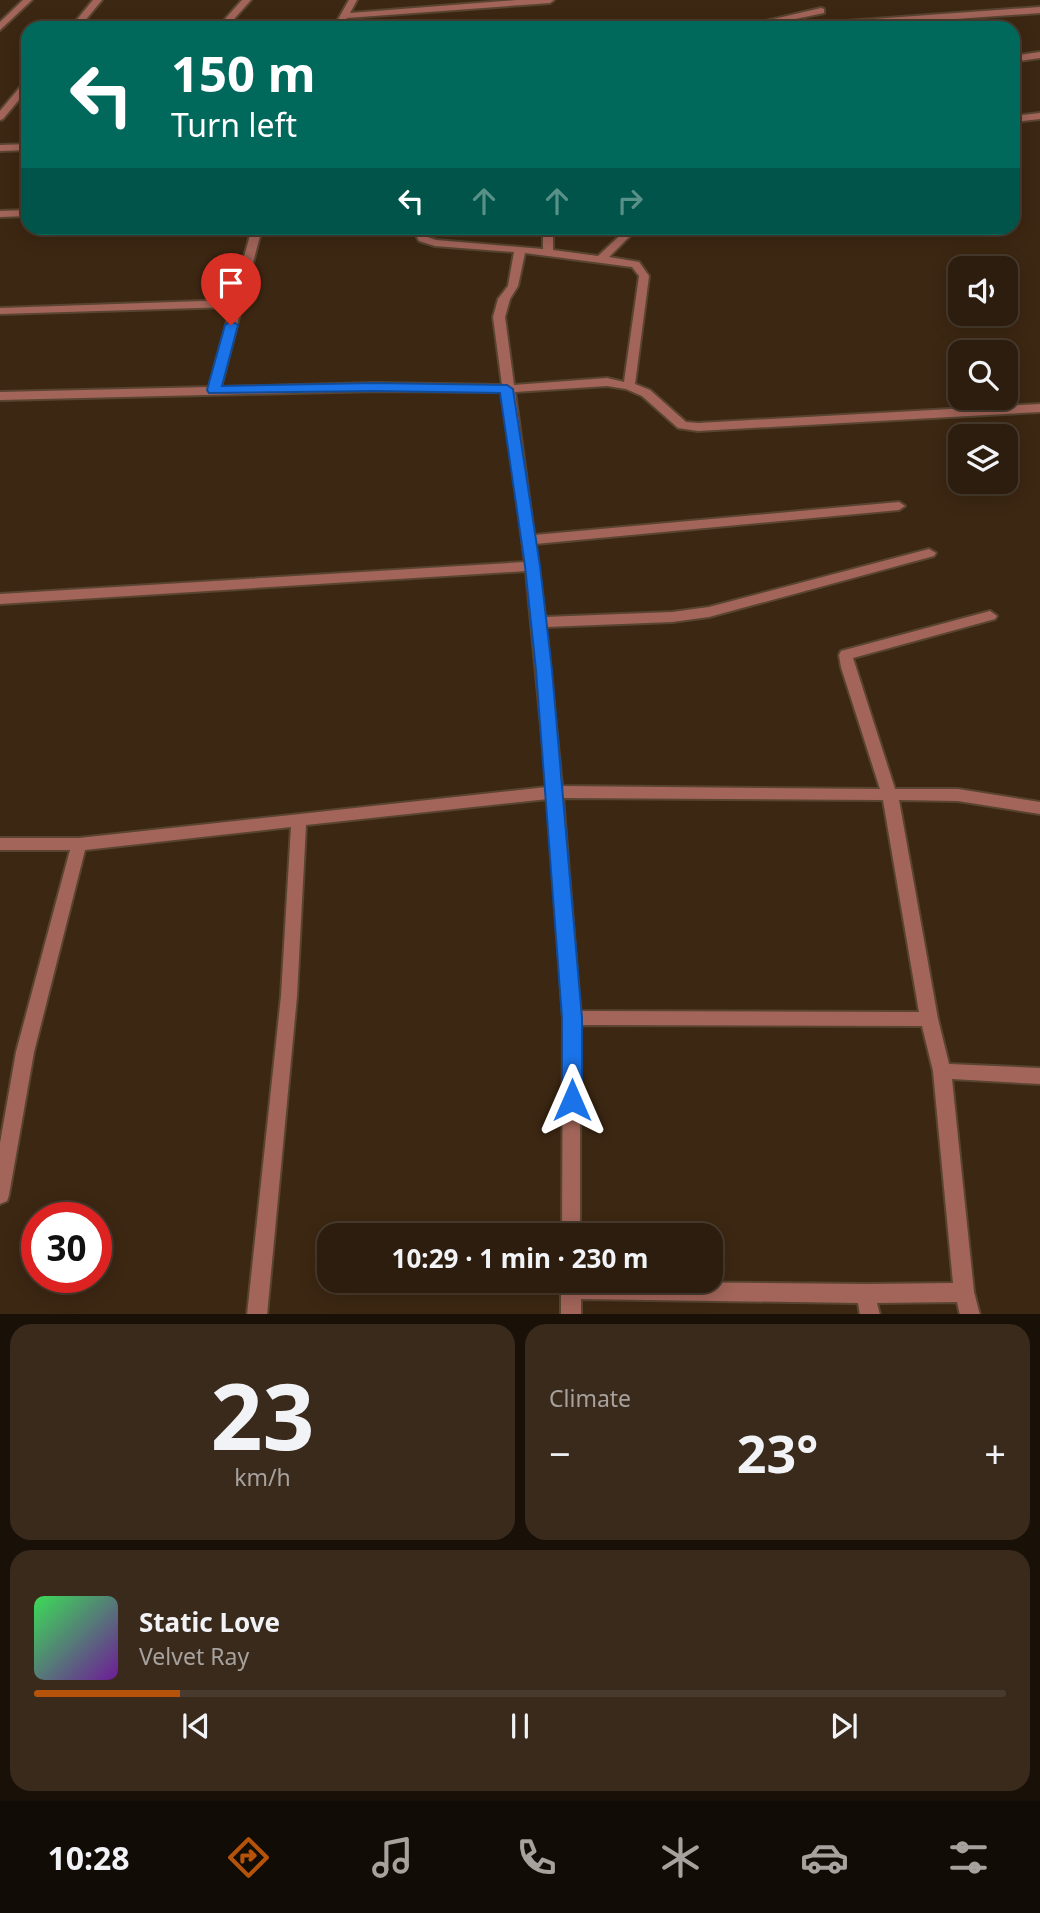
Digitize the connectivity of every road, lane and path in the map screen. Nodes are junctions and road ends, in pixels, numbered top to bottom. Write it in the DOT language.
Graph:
graph roads {
  1 [pos="28,0"];
  2 [pos="98,0"];
  3 [pos="247,0"];
  4 [pos="353,0"];
  5 [pos="550,0"];
  6 [pos="811,0"];
  7 [pos="1003,0"];
  8 [pos="1040,10"];
  9 [pos="821,11"];
  10 [pos="1008,12"];
  11 [pos="345,16"];
  12 [pos="80,21"];
  13 [pos="228,21"];
  14 [pos="342,21"];
  15 [pos="773,21"];
  16 [pos="828,21"];
  17 [pos="903,21"];
  18 [pos="0,27"];
  19 [pos="1040,55"];
  20 [pos="1020,58"];
  21 [pos="21,92"];
  22 [pos="1040,116"];
  23 [pos="0,117"];
  24 [pos="1020,118"];
  25 [pos="21,147"];
  26 [pos="0,148"];
  27 [pos="21,213"];
  28 [pos="0,214"];
  29 [pos="255,235"];
  30 [pos="421,235"];
  31 [pos="548,235"];
  32 [pos="626,235"];
  33 [pos="520,249"];
  34 [pos="548,253"];
  35 [pos="602,258"];
  36 [pos="237,303"];
  37 [pos="0,311"];
  38 [pos="629,386"];
  39 [pos="507,389"];
  40 [pos="214,390"];
  41 [pos="0,396"];
  42 [pos="1040,408"];
  43 [pos="899,506"];
  44 [pos="527,540"];
  45 [pos="929,553"];
  46 [pos="533,566"];
  47 [pos="0,599"];
  48 [pos="990,617"];
  49 [pos="539,622"];
  50 [pos="555,792"];
  51 [pos="890,795"];
  52 [pos="1040,808"];
  53 [pos="299,820"];
  54 [pos="0,844"];
  55 [pos="79,844"];
  56 [pos="572,1018"];
  57 [pos="929,1018"];
  58 [pos="942,1071"];
  59 [pos="1040,1076"];
  60 [pos="0,1195"];
  61 [pos="571,1223"];
  62 [pos="723,1290"];
  63 [pos="964,1292"];
  64 [pos="571,1293"];
  65 [pos="866,1294"];
  66 [pos="257,1314"];
  67 [pos="571,1314"];
  68 [pos="870,1314"];
  69 [pos="970,1314"];
  1 -- 18 [label="street"];
  2 -- 12 [label="street"];
  3 -- 13 [label="street"];
  4 -- 11 [label="street"];
  5 -- 11 [label="street"];
  6 -- 9 [label="street"];
  7 -- 10 [label="street"];
  8 -- 10 [label="street"];
  9 -- 15 [label="street"];
  9 -- 16 [label="street"];
  10 -- 17 [label="street"];
  11 -- 14 [label="street"];
  19 -- 20 [label="street"];
  21 -- 23 [label="street"];
  22 -- 24 [label="street"];
  25 -- 26 [label="street"];
  27 -- 28 [label="street"];
  29 -- 36 [label="street"];
  30 -- 33 [label="street"];
  31 -- 34 [label="street"];
  32 -- 35 [label="street"];
  33 -- 34 [label="street"];
  33 -- 39 [label="street"];
  34 -- 35 [label="street"];
  35 -- 38 [label="street"];
  36 -- 37 [label="street"];
  36 -- 40 [label="street"];
  38 -- 39 [label="street"];
  38 -- 42 [label="street"];
  39 -- 40 [label="street"];
  39 -- 44 [label="street"];
  40 -- 41 [label="street"];
  43 -- 44 [label="street"];
  44 -- 46 [label="street"];
  45 -- 49 [label="street"];
  46 -- 47 [label="street"];
  46 -- 49 [label="street"];
  48 -- 51 [label="street"];
  49 -- 50 [label="street"];
  50 -- 51 [label="street"];
  50 -- 53 [label="street"];
  50 -- 56 [label="street"];
  51 -- 52 [label="street"];
  51 -- 57 [label="street"];
  53 -- 55 [label="street"];
  53 -- 66 [label="street"];
  54 -- 55 [label="street"];
  55 -- 60 [label="street"];
  56 -- 57 [label="street"];
  56 -- 61 [label="street"];
  57 -- 58 [label="street"];
  58 -- 59 [label="street"];
  58 -- 63 [label="street"];
  62 -- 65 [label="street"];
  63 -- 65 [label="street"];
  63 -- 69 [label="street"];
  64 -- 67 [label="street"];
  65 -- 68 [label="street"];
}
